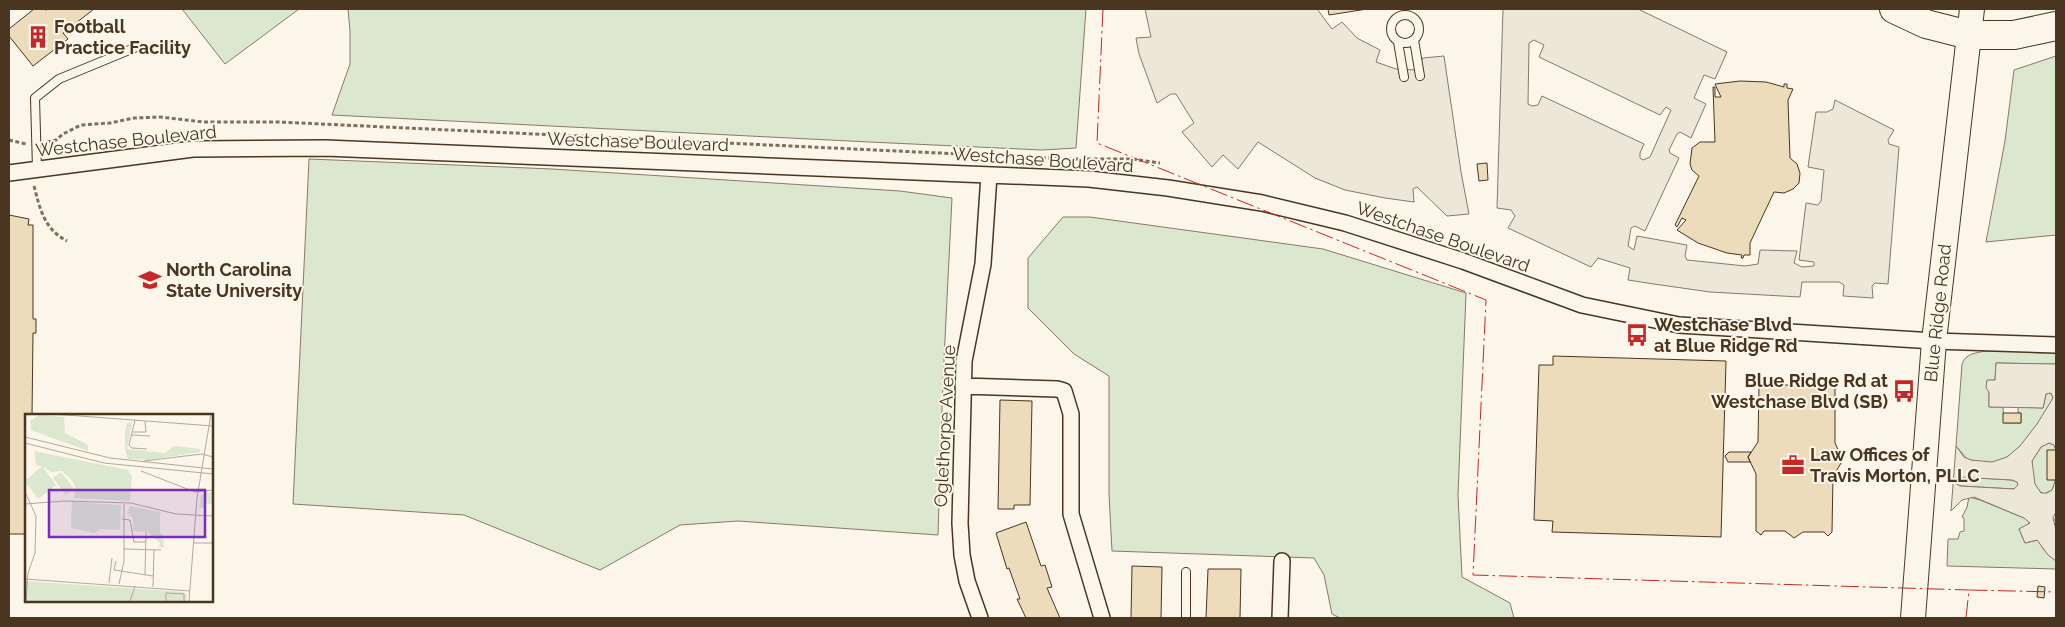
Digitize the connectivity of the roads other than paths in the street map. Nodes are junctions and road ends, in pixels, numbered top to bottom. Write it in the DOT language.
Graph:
graph roads {
  1 [pos="1894,9"];
  2 [pos="1971,22"];
  3 [pos="2056,26"];
  4 [pos="1414,40"];
  5 [pos="1398,42"];
  6 [pos="139,46"];
  7 [pos="1420,76"];
  8 [pos="1404,77"];
  9 [pos="37,169"];
  10 [pos="9,172"];
  11 [pos="989,175"];
  12 [pos="1934,341"];
  13 [pos="2056,345"];
  14 [pos="963,386"];
  15 [pos="1282,561"];
  16 [pos="1186,572"];
  17 [pos="980,618"];
  18 [pos="1102,618"];
  19 [pos="1186,618"];
  20 [pos="1280,618"];
  21 [pos="1912,618"];
  1 -- 2 [label="highway"];
  2 -- 3 [label="highway"];
  2 -- 12 [label="main road, Blue Ridge Road"];
  4 -- 5 [label="lane"];
  4 -- 5 [label="lane"];
  4 -- 7 [label="lane"];
  5 -- 8 [label="lane"];
  6 -- 9 [label="lane"];
  9 -- 10 [label="street, Westchase Boulevard"];
  9 -- 11 [label="street, Westchase Boulevard"];
  11 -- 12 [label="street, Westchase Boulevard"];
  11 -- 14 [label="street, Oglethorpe Avenue"];
  12 -- 13 [label="street, Westchase Boulevard"];
  12 -- 21 [label="main road, Blue Ridge Road"];
  14 -- 17 [label="street, Oglethorpe Avenue"];
  14 -- 18 [label="street"];
  15 -- 20 [label="street"];
  16 -- 19 [label="lane"];
}
